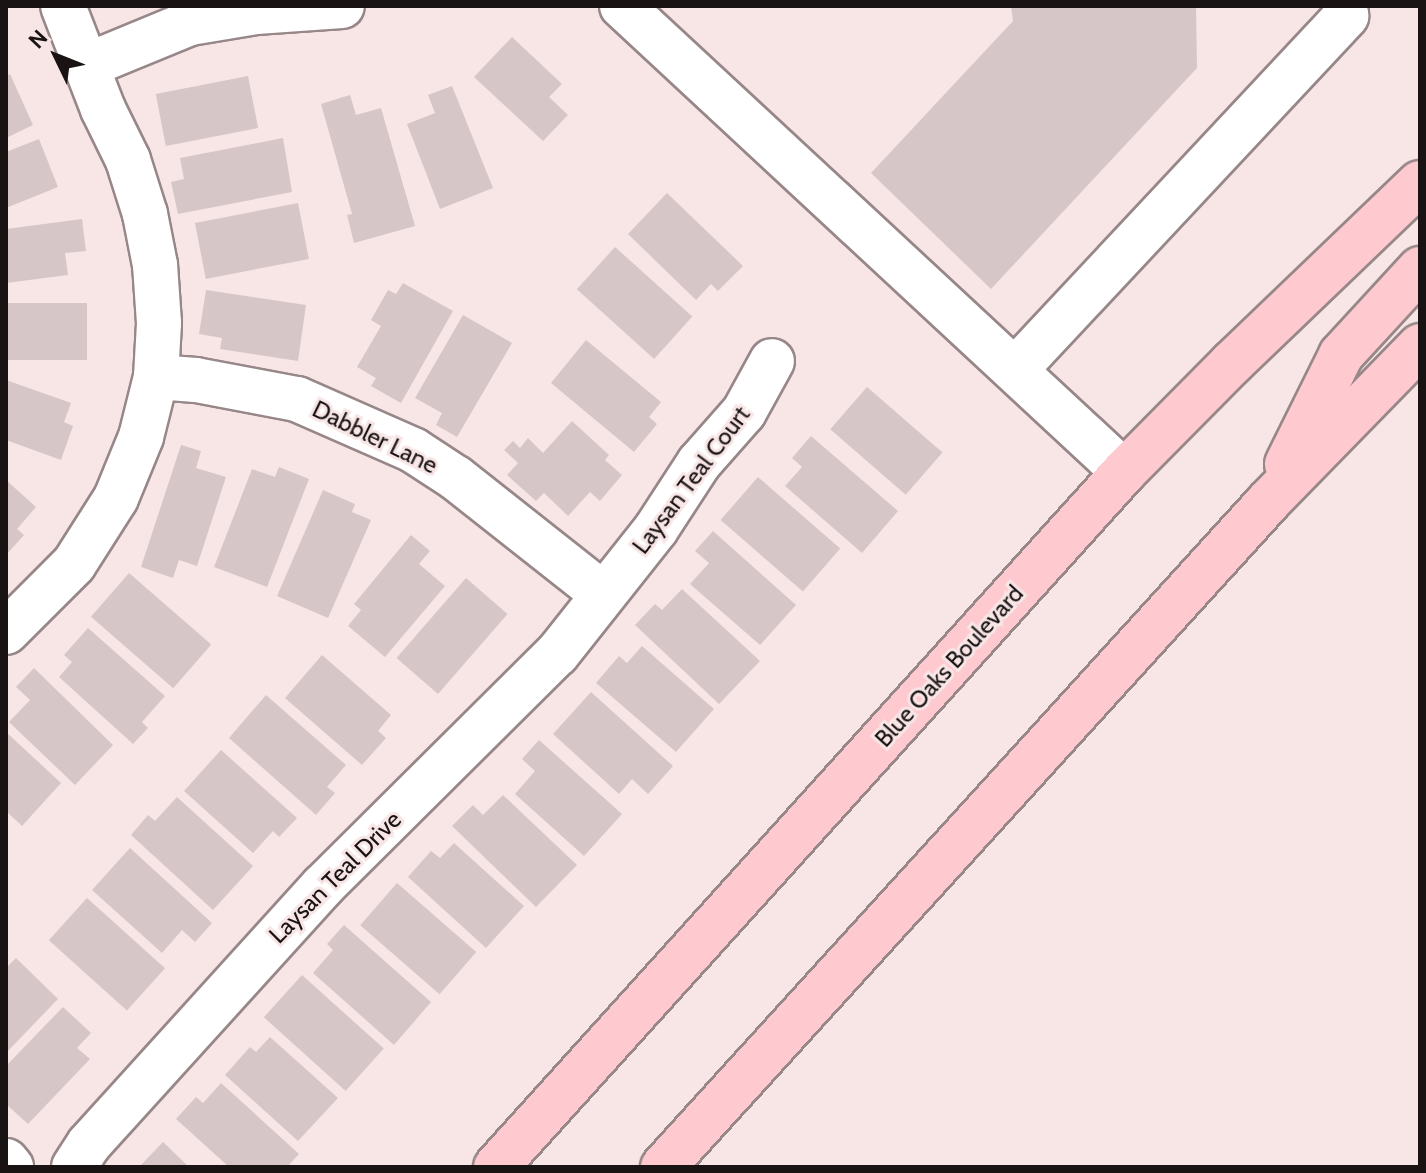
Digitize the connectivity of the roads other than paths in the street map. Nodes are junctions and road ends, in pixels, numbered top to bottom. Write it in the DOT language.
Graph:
graph roads {
  1 [pos="63,6"];
  2 [pos="342,6"];
  3 [pos="622,6"];
  4 [pos="1345,6"];
  5 [pos="88,65"];
  6 [pos="1420,183"];
  7 [pos="1420,269"];
  8 [pos="1420,346"];
  9 [pos="772,361"];
  10 [pos="1015,370"];
  11 [pos="156,377"];
  12 [pos="1124,472"];
  13 [pos="1268,502"];
  14 [pos="603,594"];
  15 [pos="6,632"];
  16 [pos="6,1161"];
  17 [pos="11,1167"];
  18 [pos="74,1167"];
  19 [pos="496,1167"];
  20 [pos="663,1167"];
  1 -- 5 [label="street"];
  2 -- 5 [label="street"];
  3 -- 10 [label="street"];
  4 -- 10 [label="street"];
  5 -- 11 [label="street"];
  6 -- 12 [label="main road, Blue Oaks Boulevard"];
  7 -- 13 [label="main road"];
  8 -- 13 [label="main road"];
  9 -- 14 [label="street, Laysan Teal Court"];
  10 -- 12 [label="street"];
  11 -- 14 [label="street, Dabbler Lane"];
  11 -- 15 [label="street"];
  12 -- 19 [label="main road, Blue Oaks Boulevard"];
  13 -- 20 [label="main road"];
  14 -- 18 [label="street, Laysan Teal Drive"];
  16 -- 17 [label="street"];
}
